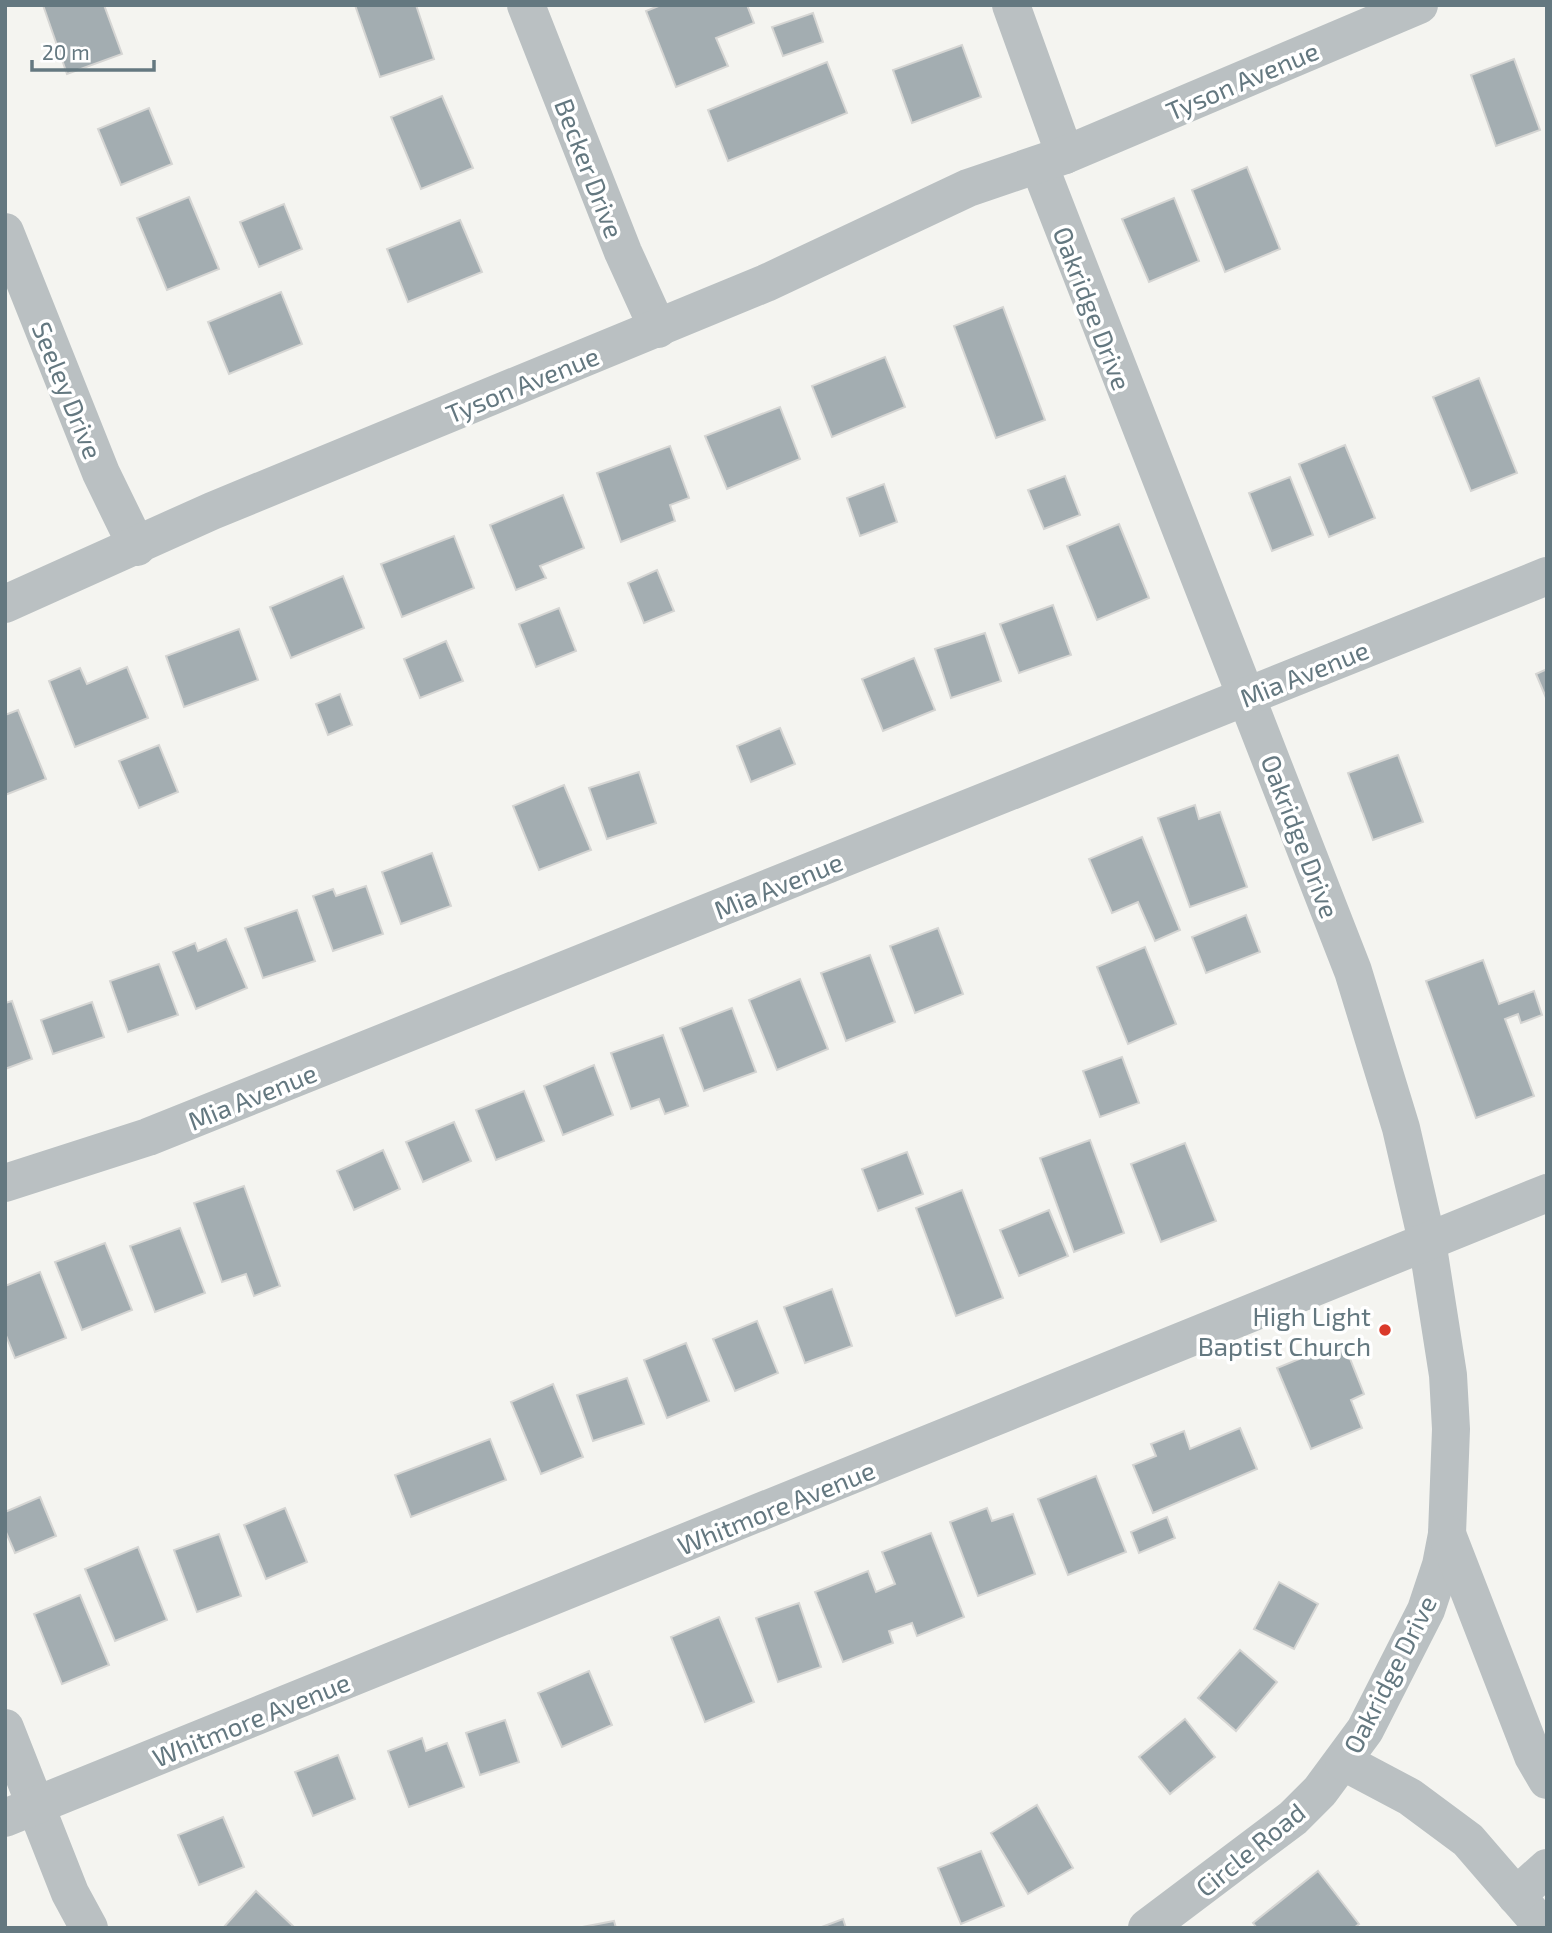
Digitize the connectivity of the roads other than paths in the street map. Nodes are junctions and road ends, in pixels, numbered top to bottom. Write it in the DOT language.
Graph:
graph roads {
  1 [pos="526,5"];
  2 [pos="1011,5"];
  3 [pos="1419,5"];
  4 [pos="1052,160"];
  5 [pos="5,232"];
  6 [pos="658,329"];
  7 [pos="137,547"];
  8 [pos="1547,576"];
  9 [pos="5,604"];
  10 [pos="1248,696"];
  11 [pos="5,1183"];
  12 [pos="1547,1193"];
  13 [pos="1427,1241"];
  14 [pos="1447,1534"];
  15 [pos="5,1728"];
  16 [pos="1344,1762"];
  17 [pos="1547,1780"];
  18 [pos="20,1812"];
  19 [pos="1547,1868"];
  20 [pos="1516,1896"];
  21 [pos="89,1928"];
  22 [pos="1147,1928"];
  23 [pos="1544,1928"];
  1 -- 6 [label="street, Becker Drive"];
  2 -- 4 [label="street, Oakridge Drive"];
  3 -- 4 [label="street, Tyson Avenue"];
  4 -- 6 [label="street, Tyson Avenue"];
  4 -- 10 [label="street, Oakridge Drive"];
  5 -- 7 [label="street, Seeley Drive"];
  6 -- 7 [label="street, Tyson Avenue"];
  7 -- 9 [label="street, Tyson Avenue"];
  8 -- 10 [label="street, Mia Avenue"];
  10 -- 11 [label="street, Mia Avenue"];
  10 -- 13 [label="street, Oakridge Drive"];
  12 -- 13 [label="street, Whitmore Avenue"];
  13 -- 14 [label="street, Oakridge Drive"];
  13 -- 18 [label="street, Whitmore Avenue"];
  14 -- 16 [label="street, Oakridge Drive"];
  14 -- 17 [label="street, Oakridge Drive"];
  15 -- 18 [label="street"];
  16 -- 20 [label="street, Oakridge Drive"];
  16 -- 22 [label="street, Circle Road"];
  18 -- 21 [label="street"];
  19 -- 20 [label="street"];
  20 -- 23 [label="street, Oakridge Drive"];
}
